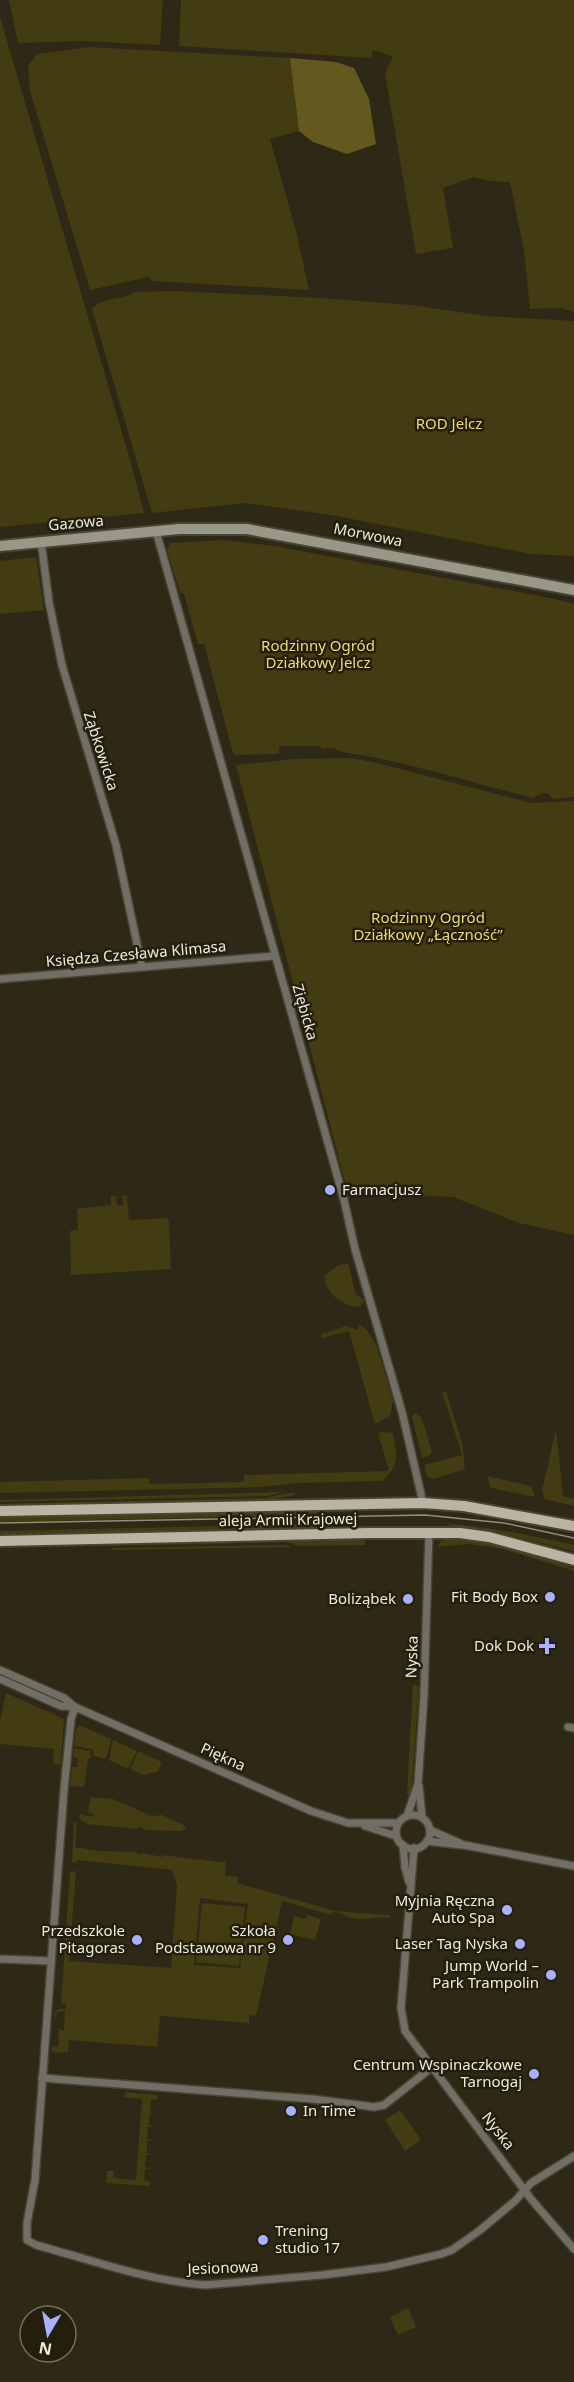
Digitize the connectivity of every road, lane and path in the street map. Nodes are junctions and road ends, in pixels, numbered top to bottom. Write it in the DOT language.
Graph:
graph roads {
  1 [pos="156,531"];
  2 [pos="41,542"];
  3 [pos="0,546"];
  4 [pos="574,590"];
  5 [pos="275,956"];
  6 [pos="142,967"];
  7 [pos="0,979"];
  8 [pos="423,1503"];
  9 [pos="0,1511"];
  10 [pos="574,1526"];
  11 [pos="429,1532"];
  12 [pos="0,1541"];
  13 [pos="574,1560"];
  14 [pos="0,1670"];
  15 [pos="0,1679"];
  16 [pos="75,1707"];
  17 [pos="418,1784"];
  18 [pos="408,1816"];
  19 [pos="422,1817"];
  20 [pos="398,1823"];
  21 [pos="362,1825"];
  22 [pos="430,1830"];
  23 [pos="396,1836"];
  24 [pos="427,1841"];
  25 [pos="403,1845"];
  26 [pos="464,1845"];
  27 [pos="414,1848"];
  28 [pos="574,1866"];
  29 [pos="410,1884"];
  30 [pos="0,1959"];
  31 [pos="51,1961"];
  32 [pos="431,2068"];
  33 [pos="42,2078"];
  34 [pos="574,2156"];
  35 [pos="526,2192"];
  36 [pos="574,2249"];
  1 -- 2 [label="street, Gazowa"];
  1 -- 4 [label="street, Morwowa"];
  1 -- 5 [label="street, Ziębicka"];
  2 -- 3 [label="street, Gazowa"];
  2 -- 6 [label="street, Ząbkowicka"];
  5 -- 6 [label="street, Księdza Czesława Klimasa"];
  5 -- 8 [label="street, Ziębicka"];
  6 -- 7 [label="street, Księdza Czesława Klimasa"];
  8 -- 9 [label="main road, aleja Armii Krajowej"];
  8 -- 10 [label="main road, aleja Armii Krajowej"];
  11 -- 12 [label="main road, aleja Armii Krajowej"];
  11 -- 13 [label="main road, aleja Armii Krajowej"];
  11 -- 17 [label="street, Nyska"];
  14 -- 16 [label="street, Piękna"];
  15 -- 16 [label="street, Piękna"];
  16 -- 21 [label="street, Piękna"];
  16 -- 31 [label="street"];
  17 -- 18 [label="street, Nyska"];
  17 -- 19 [label="street, Nyska"];
  18 -- 19 [label="street"];
  18 -- 20 [label="street"];
  19 -- 22 [label="street"];
  20 -- 21 [label="street, Piękna"];
  20 -- 23 [label="street"];
  21 -- 23 [label="street, Piękna"];
  22 -- 24 [label="street"];
  22 -- 26 [label="street"];
  23 -- 25 [label="street"];
  24 -- 26 [label="street"];
  24 -- 27 [label="street"];
  25 -- 27 [label="street"];
  25 -- 29 [label="street, Nyska"];
  26 -- 28 [label="street"];
  27 -- 29 [label="street, Nyska"];
  29 -- 32 [label="street, Nyska"];
  30 -- 31 [label="street"];
  31 -- 33 [label="street"];
  32 -- 33 [label="street"];
  32 -- 35 [label="street, Nyska"];
  33 -- 35 [label="street, Jesionowa"];
  34 -- 35 [label="street, Jesionowa"];
  35 -- 36 [label="street, Nyska"];
}
